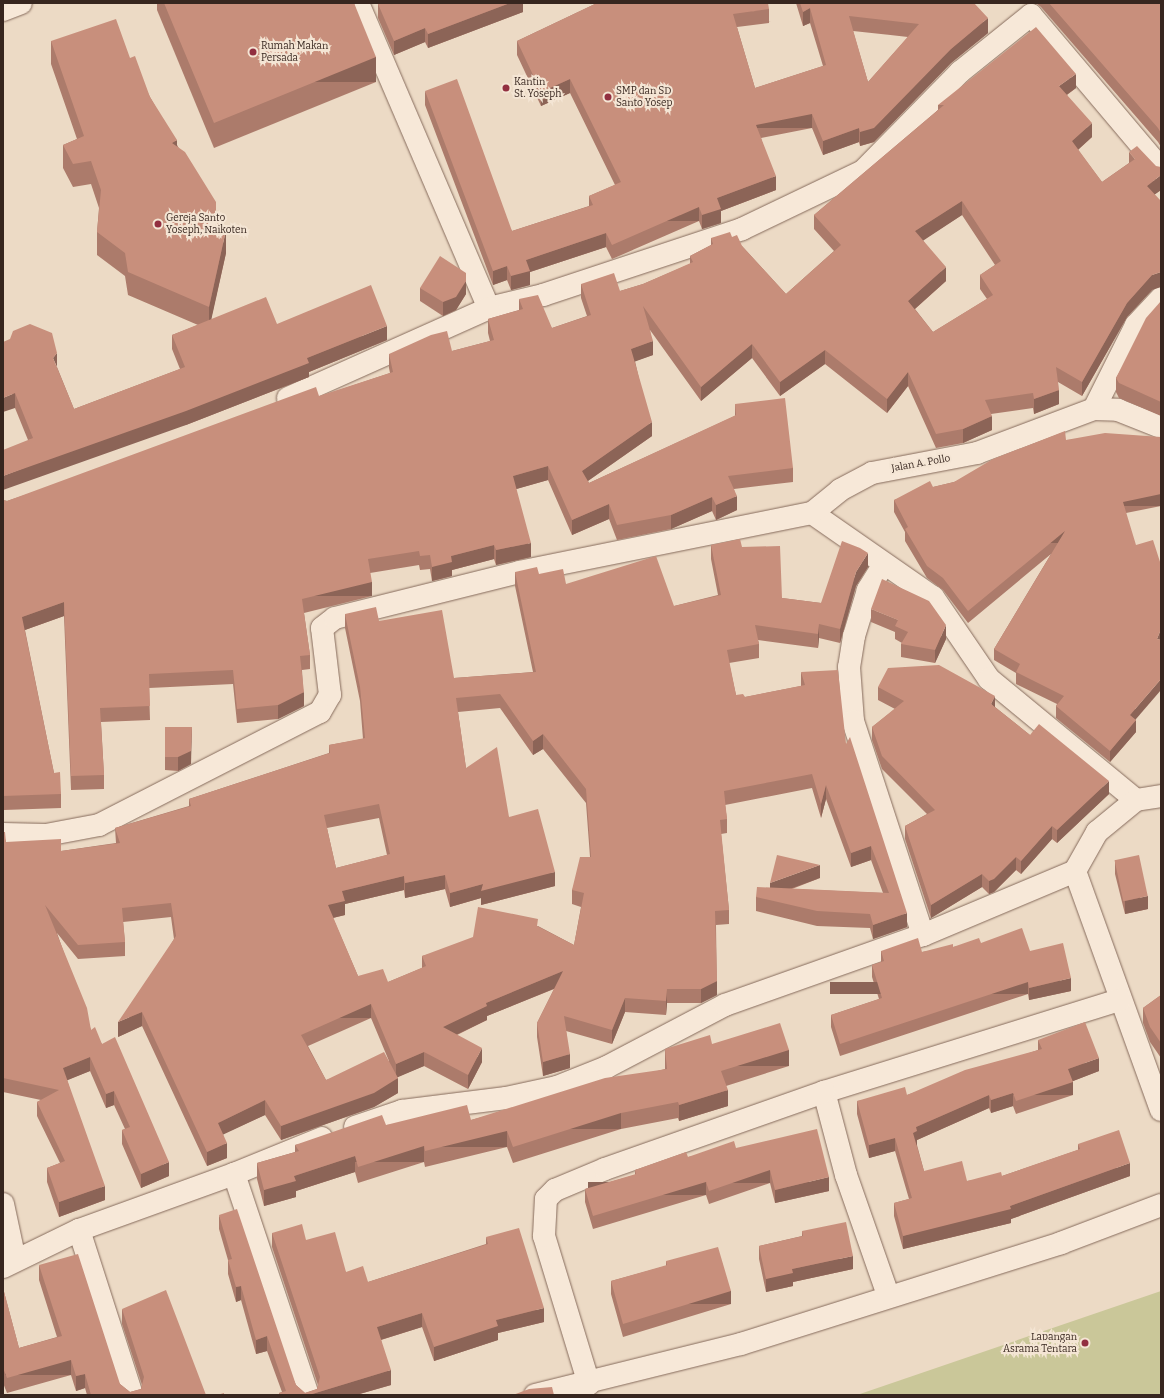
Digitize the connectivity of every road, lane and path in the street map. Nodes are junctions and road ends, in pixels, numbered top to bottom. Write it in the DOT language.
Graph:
graph roads {
  1 [pos="21,3"];
  2 [pos="358,3"];
  3 [pos="1038,9"];
  4 [pos="3,10"];
  5 [pos="1161,169"];
  6 [pos="1161,298"];
  7 [pos="490,308"];
  8 [pos="271,405"];
  9 [pos="1094,409"];
  10 [pos="1161,427"];
  11 [pos="812,513"];
  12 [pos="884,564"];
  13 [pos="1161,796"];
  14 [pos="1136,800"];
  15 [pos="3,834"];
  16 [pos="1075,871"];
  17 [pos="923,936"];
  18 [pos="1120,1000"];
  19 [pos="824,1092"];
  20 [pos="1161,1110"];
  21 [pos="234,1174"];
  22 [pos="3,1204"];
  23 [pos="1161,1205"];
  24 [pos="78,1230"];
  25 [pos="9,1264"];
  26 [pos="888,1295"];
  27 [pos="580,1389"];
  28 [pos="132,1395"];
  29 [pos="308,1395"];
  30 [pos="535,1395"];
  1 -- 4 [label="street"];
  2 -- 7 [label="street"];
  3 -- 5 [label="street"];
  3 -- 7 [label="street"];
  6 -- 9 [label="street"];
  7 -- 8 [label="street"];
  9 -- 10 [label="street, Jalan A. Pollo"];
  9 -- 11 [label="street, Jalan A. Pollo"];
  11 -- 12 [label="street"];
  11 -- 15 [label="street, Jalan A. Pollo"];
  12 -- 14 [label="street"];
  12 -- 17 [label="street"];
  13 -- 14 [label="street"];
  14 -- 16 [label="street"];
  16 -- 17 [label="street"];
  16 -- 18 [label="street"];
  17 -- 21 [label="street"];
  18 -- 19 [label="street"];
  18 -- 20 [label="street"];
  19 -- 26 [label="street"];
  19 -- 27 [label="street"];
  21 -- 24 [label="street"];
  21 -- 29 [label="street"];
  22 -- 25 [label="street"];
  23 -- 26 [label="street"];
  24 -- 25 [label="street"];
  24 -- 28 [label="street"];
  26 -- 27 [label="street"];
  27 -- 30 [label="street"];
}
